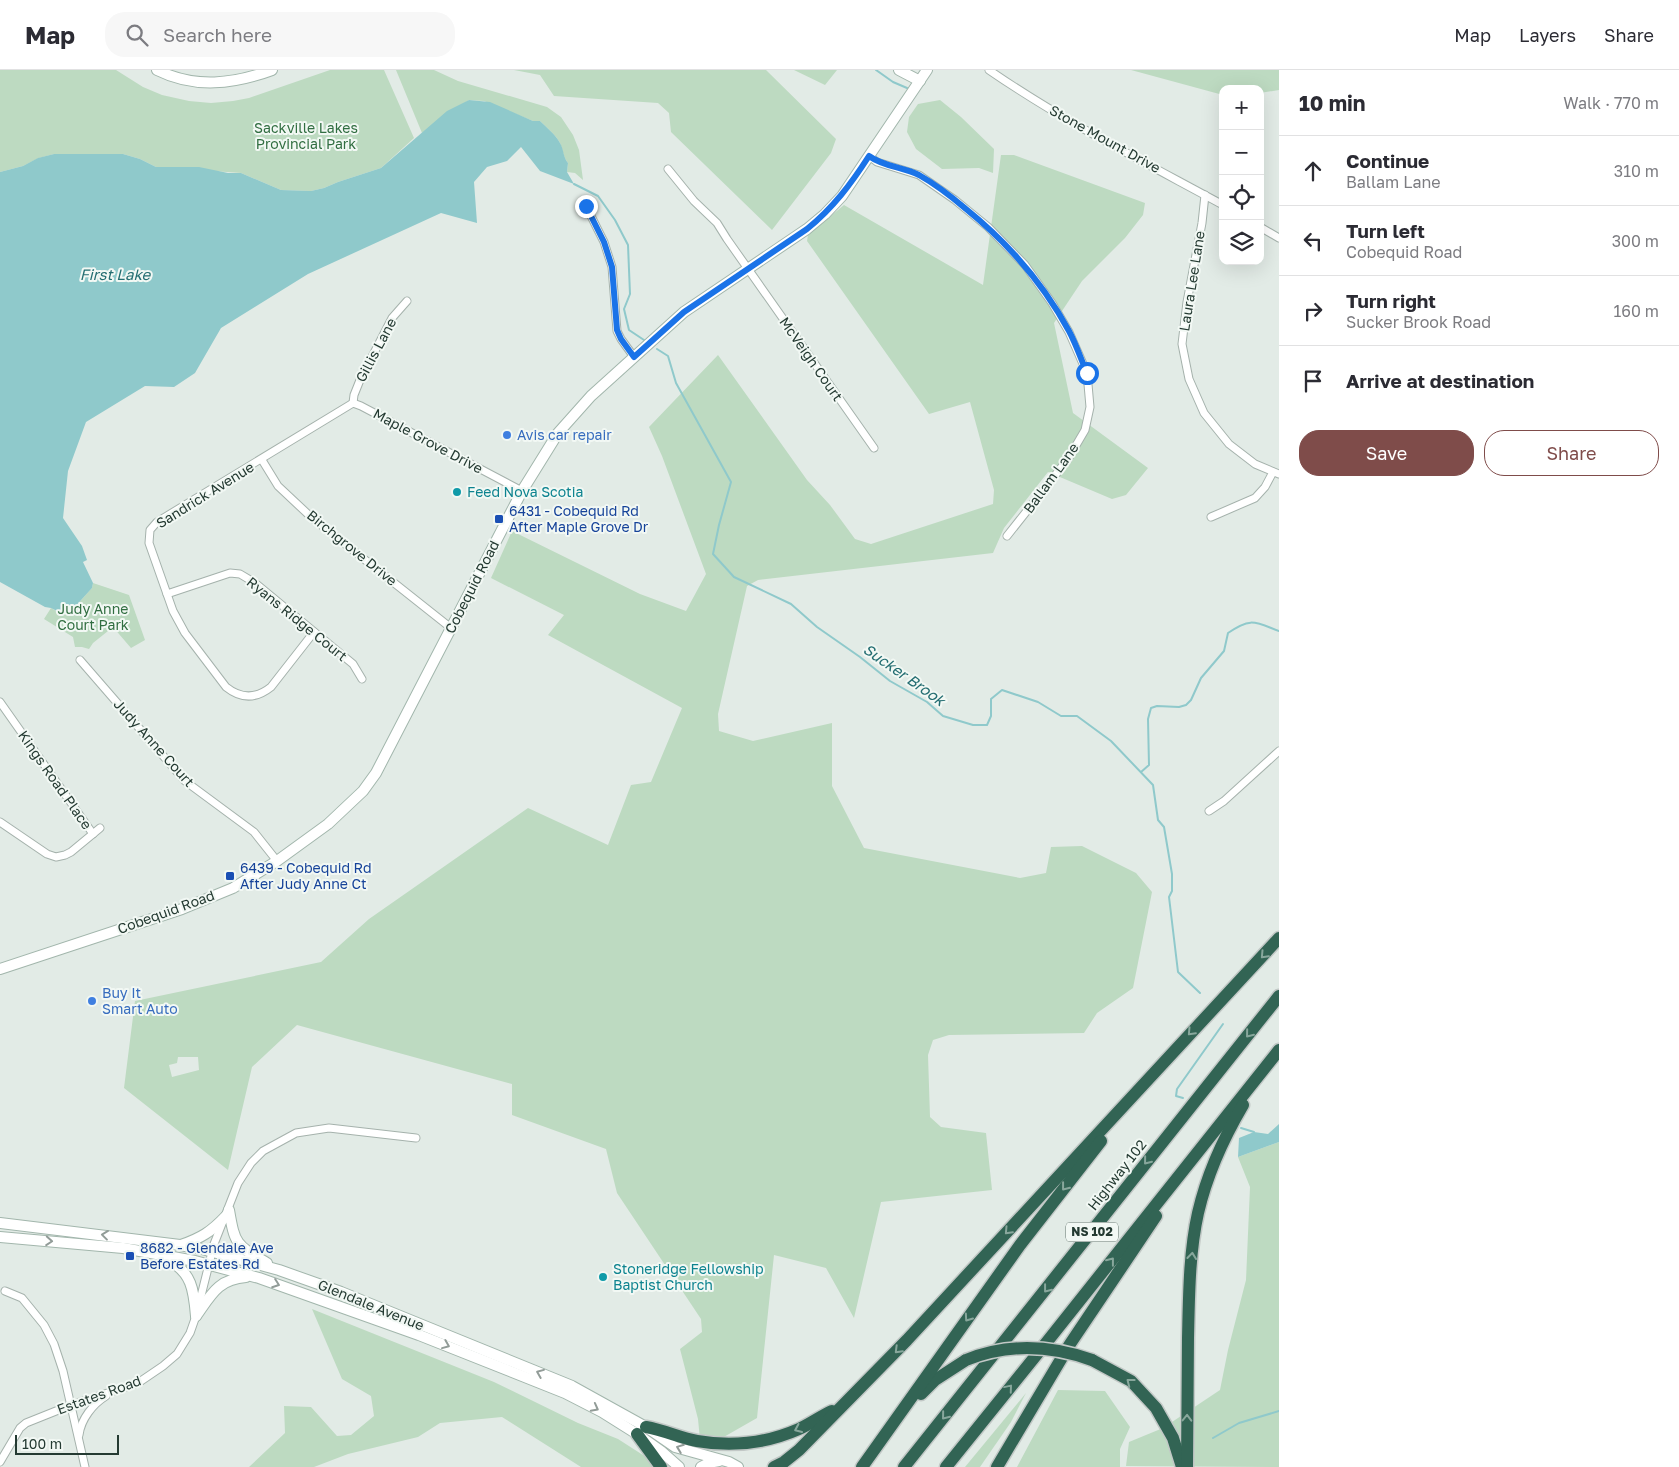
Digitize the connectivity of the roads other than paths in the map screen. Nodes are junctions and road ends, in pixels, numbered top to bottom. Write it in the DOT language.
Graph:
graph roads {
  1 [pos="157,70"];
  2 [pos="272,70"];
  3 [pos="899,70"];
  4 [pos="927,70"];
  5 [pos="988,70"];
  6 [pos="920,80"];
  7 [pos="869,156"];
  8 [pos="668,169"];
  9 [pos="1205,195"];
  10 [pos="1219,203"];
  11 [pos="586,206"];
  12 [pos="1264,229"];
  13 [pos="1279,238"];
  14 [pos="748,269"];
  15 [pos="407,301"];
  16 [pos="634,357"];
  17 [pos="354,404"];
  18 [pos="874,448"];
  19 [pos="262,460"];
  20 [pos="1276,473"];
  21 [pos="522,490"];
  22 [pos="1211,518"];
  23 [pos="1007,536"];
  24 [pos="167,594"];
  25 [pos="451,628"];
  26 [pos="314,632"];
  27 [pos="80,660"];
  28 [pos="362,678"];
  29 [pos="0,702"];
  30 [pos="1279,751"];
  31 [pos="1209,811"];
  32 [pos="0,822"];
  33 [pos="100,828"];
  34 [pos="93,834"];
  35 [pos="277,861"];
  36 [pos="1279,938"];
  37 [pos="0,969"];
  38 [pos="1279,996"];
  39 [pos="1279,1050"];
  40 [pos="1160,1066"];
  41 [pos="1262,1072"];
  42 [pos="416,1138"];
  43 [pos="1201,1147"];
  44 [pos="227,1213"];
  45 [pos="0,1224"];
  46 [pos="0,1237"];
  47 [pos="180,1246"];
  48 [pos="211,1252"];
  49 [pos="151,1254"];
  50 [pos="208,1264"];
  51 [pos="279,1270"];
  52 [pos="260,1278"];
  53 [pos="5,1291"];
  54 [pos="196,1316"];
  55 [pos="112,1392"];
  56 [pos="70,1405"];
  57 [pos="842,1406"];
  58 [pos="641,1430"];
  59 [pos="883,1438"];
  60 [pos="78,1440"];
  61 [pos="719,1461"];
  62 [pos="0,1462"];
  63 [pos="85,1467"];
  64 [pos="661,1467"];
  65 [pos="679,1467"];
  66 [pos="701,1467"];
  67 [pos="738,1467"];
  68 [pos="774,1467"];
  69 [pos="862,1467"];
  70 [pos="904,1467"];
  71 [pos="946,1467"];
  72 [pos="997,1467"];
  73 [pos="1182,1467"];
  74 [pos="1187,1467"];
  1 -- 2 [label="main road"];
  3 -- 6 [label="main road"];
  4 -- 6 [label="main road, Cobequid Road"];
  5 -- 9 [label="street, Stone Mount Drive"];
  6 -- 7 [label="main road, Cobequid Road"];
  7 -- 14 [label="main road, Cobequid Road"];
  7 -- 23 [label="street, Ballam Lane"];
  8 -- 14 [label="street, McVeigh Court"];
  9 -- 10 [label="street, Stone Mount Drive"];
  9 -- 20 [label="street, Laura Lee Lane"];
  11 -- 16 [label="street"];
  12 -- 13 [label="street"];
  14 -- 16 [label="main road, Cobequid Road"];
  14 -- 18 [label="street, McVeigh Court"];
  15 -- 17 [label="street, Gillis Lane"];
  16 -- 21 [label="main road, Cobequid Road"];
  17 -- 19 [label="street, Sandrick Avenue"];
  17 -- 21 [label="street, Maple Grove Drive"];
  19 -- 24 [label="street, Sandrick Avenue"];
  19 -- 25 [label="street, Birchgrove Drive"];
  20 -- 22 [label="street"];
  21 -- 25 [label="main road, Cobequid Road"];
  24 -- 26 [label="street, Ryans Ridge Court"];
  24 -- 26 [label="street, Sandrick Avenue"];
  25 -- 35 [label="main road, Cobequid Road"];
  26 -- 28 [label="street, Ryans Ridge Court"];
  27 -- 35 [label="street, Judy Anne Court"];
  29 -- 34 [label="street, Kings Road Place"];
  30 -- 31 [label="street"];
  32 -- 34 [label="street"];
  33 -- 34 [label="street"];
  35 -- 37 [label="main road, Cobequid Road"];
  36 -- 40 [label="highway, one-way"];
  38 -- 70 [label="highway, Highway 102 / NS 102, one-way"];
  39 -- 41 [label="highway, NS 102"];
  40 -- 57 [label="highway, one-way"];
  40 -- 59 [label="highway, one-way"];
  41 -- 43 [label="highway, NS 102"];
  74 -- 41 [label="highway, one-way"];
  42 -- 44 [label="street, Estates Road"];
  71 -- 43 [label="highway, NS 102, one-way"];
  43 -- 72 [label="highway"];
  44 -- 47 [label="main road"];
  44 -- 48 [label="street, Estates Road"];
  44 -- 51 [label="main road"];
  47 -- 45 [label="main road, Glendale Avenue, one-way"];
  46 -- 49 [label="main road, Glendale Avenue, one-way"];
  47 -- 48 [label="main road, Glendale Avenue"];
  48 -- 50 [label="street, Estates Road"];
  48 -- 51 [label="main road, Glendale Avenue"];
  49 -- 50 [label="main road, Glendale Avenue"];
  49 -- 54 [label="main road"];
  50 -- 52 [label="main road, Glendale Avenue"];
  50 -- 54 [label="street, Estates Road"];
  58 -- 51 [label="main road, Glendale Avenue, one-way"];
  52 -- 54 [label="main road"];
  52 -- 58 [label="main road, Glendale Avenue, one-way"];
  53 -- 56 [label="street"];
  54 -- 55 [label="street, Estates Road"];
  55 -- 56 [label="street, Estates Road"];
  55 -- 60 [label="street"];
  56 -- 60 [label="street"];
  56 -- 62 [label="street, Estates Road"];
  57 -- 58 [label="highway, one-way"];
  57 -- 68 [label="highway"];
  61 -- 58 [label="main road, Glendale Avenue, one-way"];
  58 -- 64 [label="highway"];
  58 -- 65 [label="main road, Glendale Avenue"];
  59 -- 69 [label="highway"];
  73 -- 59 [label="highway, one-way, bridge"];
  60 -- 63 [label="street"];
  61 -- 66 [label="main road"];
  61 -- 67 [label="main road, Glendale Avenue"];
}
